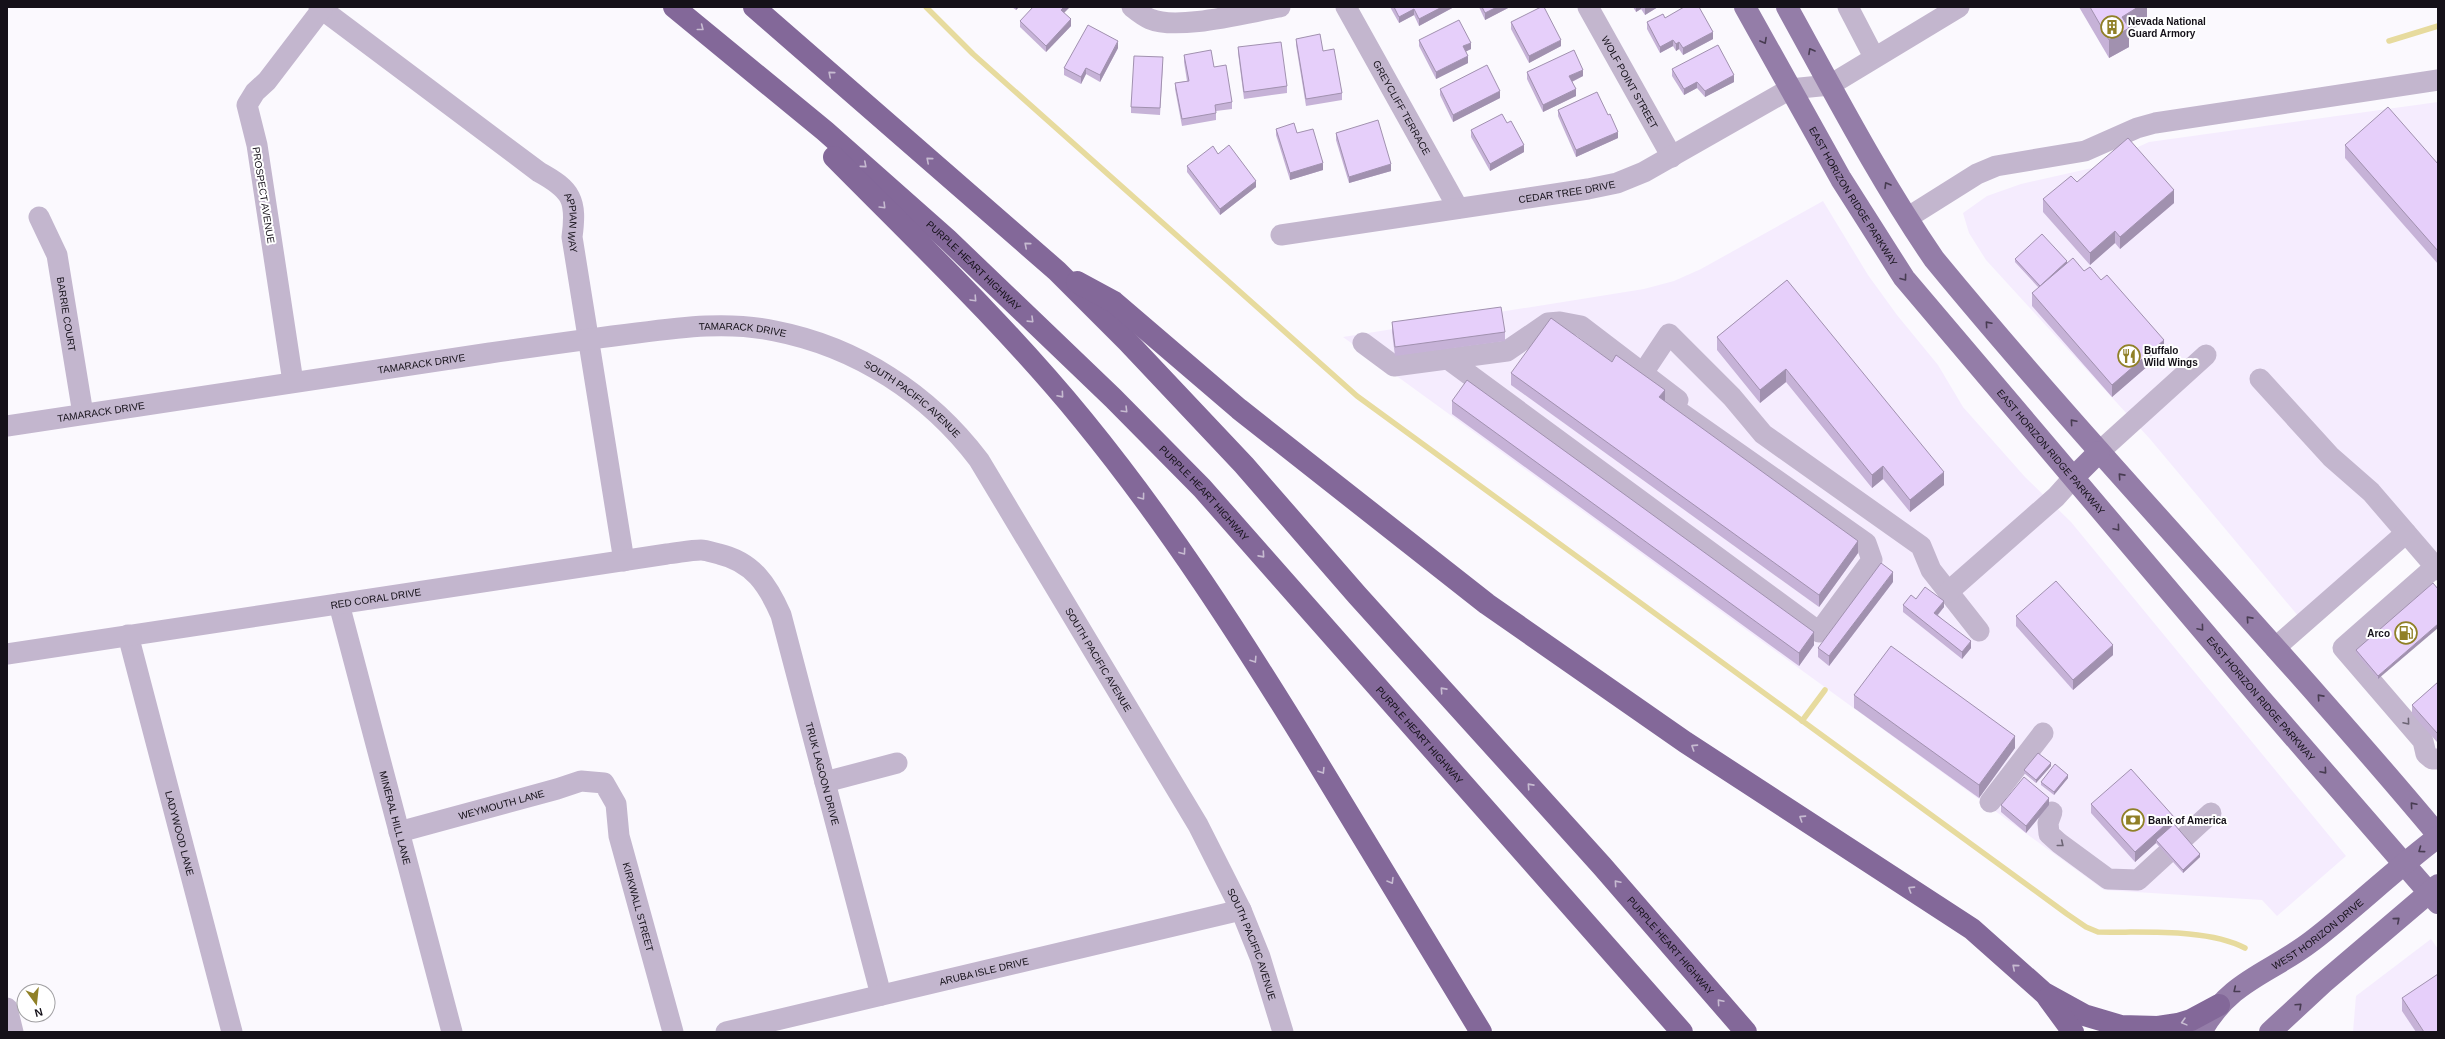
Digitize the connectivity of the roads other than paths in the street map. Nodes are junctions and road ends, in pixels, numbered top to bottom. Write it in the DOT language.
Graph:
graph roads {
  1 [pos="674,7"];
  2 [pos="754,7"];
  3 [pos="1132,7"];
  4 [pos="1280,7"];
  5 [pos="1346,7"];
  6 [pos="1588,7"];
  7 [pos="1745,7"];
  8 [pos="1787,7"];
  9 [pos="1848,7"];
  10 [pos="1959,7"];
  11 [pos="321,8"];
  12 [pos="728,49"];
  13 [pos="1874,57"];
  14 [pos="2438,80"];
  15 [pos="1830,85"];
  16 [pos="1790,89"];
  17 [pos="1672,157"];
  18 [pos="1458,208"];
  19 [pos="39,217"];
  20 [pos="1907,218"];
  21 [pos="1282,235"];
  22 [pos="1056,271"];
  23 [pos="590,338"];
  24 [pos="1363,342"];
  25 [pos="836,348"];
  26 [pos="2206,355"];
  27 [pos="1448,359"];
  28 [pos="1643,373"];
  29 [pos="2260,379"];
  30 [pos="293,382"];
  31 [pos="83,414"];
  32 [pos="7,426"];
  33 [pos="2099,452"];
  34 [pos="2074,477"];
  35 [pos="2406,533"];
  36 [pos="624,561"];
  37 [pos="743,563"];
  38 [pos="2436,568"];
  39 [pos="1948,592"];
  40 [pos="339,604"];
  41 [pos="1979,631"];
  42 [pos="128,635"];
  43 [pos="2275,648"];
  44 [pos="7,654"];
  45 [pos="2043,733"];
  46 [pos="2438,759"];
  47 [pos="897,763"];
  48 [pos="824,782"];
  49 [pos="604,783"];
  50 [pos="1990,802"];
  51 [pos="2052,812"];
  52 [pos="2211,813"];
  53 [pos="399,832"];
  54 [pos="2438,836"];
  55 [pos="2403,862"];
  56 [pos="2435,893"];
  57 [pos="1241,910"];
  58 [pos="2044,993"];
  59 [pos="881,995"];
  60 [pos="2219,1005"];
  61 [pos="7,1008"];
  62 [pos="13,1032"];
  63 [pos="232,1032"];
  64 [pos="452,1032"];
  65 [pos="672,1032"];
  66 [pos="726,1032"];
  67 [pos="1283,1032"];
  68 [pos="1481,1032"];
  69 [pos="1682,1032"];
  70 [pos="1746,1032"];
  71 [pos="2073,1032"];
  72 [pos="2201,1032"];
  73 [pos="2270,1032"];
  1 -- 12 [label="highway, PURPLE HEART HIGHWAY, one-way"];
  22 -- 2 [label="highway, PURPLE HEART HIGHWAY, one-way"];
  3 -- 4 [label="street"];
  5 -- 18 [label="street, GREYCLIFF TERRACE"];
  6 -- 17 [label="street, WOLF POINT STREET"];
  7 -- 16 [label="main road, EAST HORIZON RIDGE PARKWAY, one-way"];
  15 -- 8 [label="main road, one-way"];
  9 -- 13 [label="street"];
  10 -- 13 [label="street"];
  11 -- 23 [label="street, APPIAN WAY"];
  11 -- 30 [label="street, PROSPECT AVENUE"];
  12 -- 68 [label="highway, one-way"];
  12 -- 69 [label="highway, PURPLE HEART HIGHWAY, one-way"];
  13 -- 15 [label="street"];
  14 -- 20 [label="street"];
  15 -- 16 [label="street, CEDAR TREE DRIVE"];
  20 -- 15 [label="main road, one-way"];
  16 -- 17 [label="street, CEDAR TREE DRIVE"];
  16 -- 34 [label="main road, EAST HORIZON RIDGE PARKWAY, one-way"];
  17 -- 18 [label="street, CEDAR TREE DRIVE"];
  18 -- 21 [label="street, CEDAR TREE DRIVE"];
  19 -- 31 [label="street, BARRIE COURT"];
  33 -- 20 [label="main road, one-way"];
  58 -- 22 [label="highway, one-way"];
  70 -- 22 [label="highway, PURPLE HEART HIGHWAY, one-way"];
  23 -- 25 [label="street, TAMARACK DRIVE"];
  23 -- 30 [label="street, TAMARACK DRIVE"];
  23 -- 36 [label="street, APPIAN WAY"];
  24 -- 27 [label="street"];
  25 -- 57 [label="street, SOUTH PACIFIC AVENUE"];
  26 -- 33 [label="street"];
  27 -- 28 [label="street"];
  27 -- 28 [label="street"];
  28 -- 39 [label="street"];
  29 -- 35 [label="street"];
  30 -- 31 [label="street, TAMARACK DRIVE"];
  31 -- 32 [label="street, TAMARACK DRIVE"];
  33 -- 34 [label="main road"];
  43 -- 33 [label="main road, one-way"];
  34 -- 39 [label="street"];
  34 -- 55 [label="main road, EAST HORIZON RIDGE PARKWAY, one-way"];
  35 -- 38 [label="street"];
  35 -- 43 [label="street"];
  36 -- 37 [label="street, RED CORAL DRIVE"];
  36 -- 40 [label="street, RED CORAL DRIVE"];
  37 -- 48 [label="street, TRUK LAGOON DRIVE"];
  38 -- 46 [label="street, one-way"];
  39 -- 41 [label="street"];
  40 -- 42 [label="street, RED CORAL DRIVE"];
  40 -- 53 [label="street, MINERAL HILL LANE"];
  42 -- 44 [label="street, RED CORAL DRIVE"];
  42 -- 63 [label="street, LADYWOOD LANE"];
  54 -- 43 [label="main road, one-way"];
  45 -- 50 [label="street"];
  47 -- 48 [label="street"];
  48 -- 59 [label="street, TRUK LAGOON DRIVE"];
  49 -- 53 [label="street, WEYMOUTH LANE"];
  49 -- 65 [label="street, KIRKWALL STREET"];
  51 -- 52 [label="street, one-way"];
  53 -- 64 [label="street, MINERAL HILL LANE"];
  54 -- 55 [label="main road, WEST HORIZON DRIVE, one-way"];
  55 -- 56 [label="main road, EAST HORIZON RIDGE PARKWAY"];
  55 -- 60 [label="main road, WEST HORIZON DRIVE, one-way"];
  73 -- 56 [label="main road, one-way"];
  57 -- 59 [label="street, ARUBA ISLE DRIVE"];
  57 -- 67 [label="street, SOUTH PACIFIC AVENUE"];
  60 -- 58 [label="highway, one-way"];
  58 -- 71 [label="highway"];
  59 -- 66 [label="street, ARUBA ISLE DRIVE"];
  60 -- 72 [label="main road, WEST HORIZON DRIVE"];
  61 -- 62 [label="street"];
}
